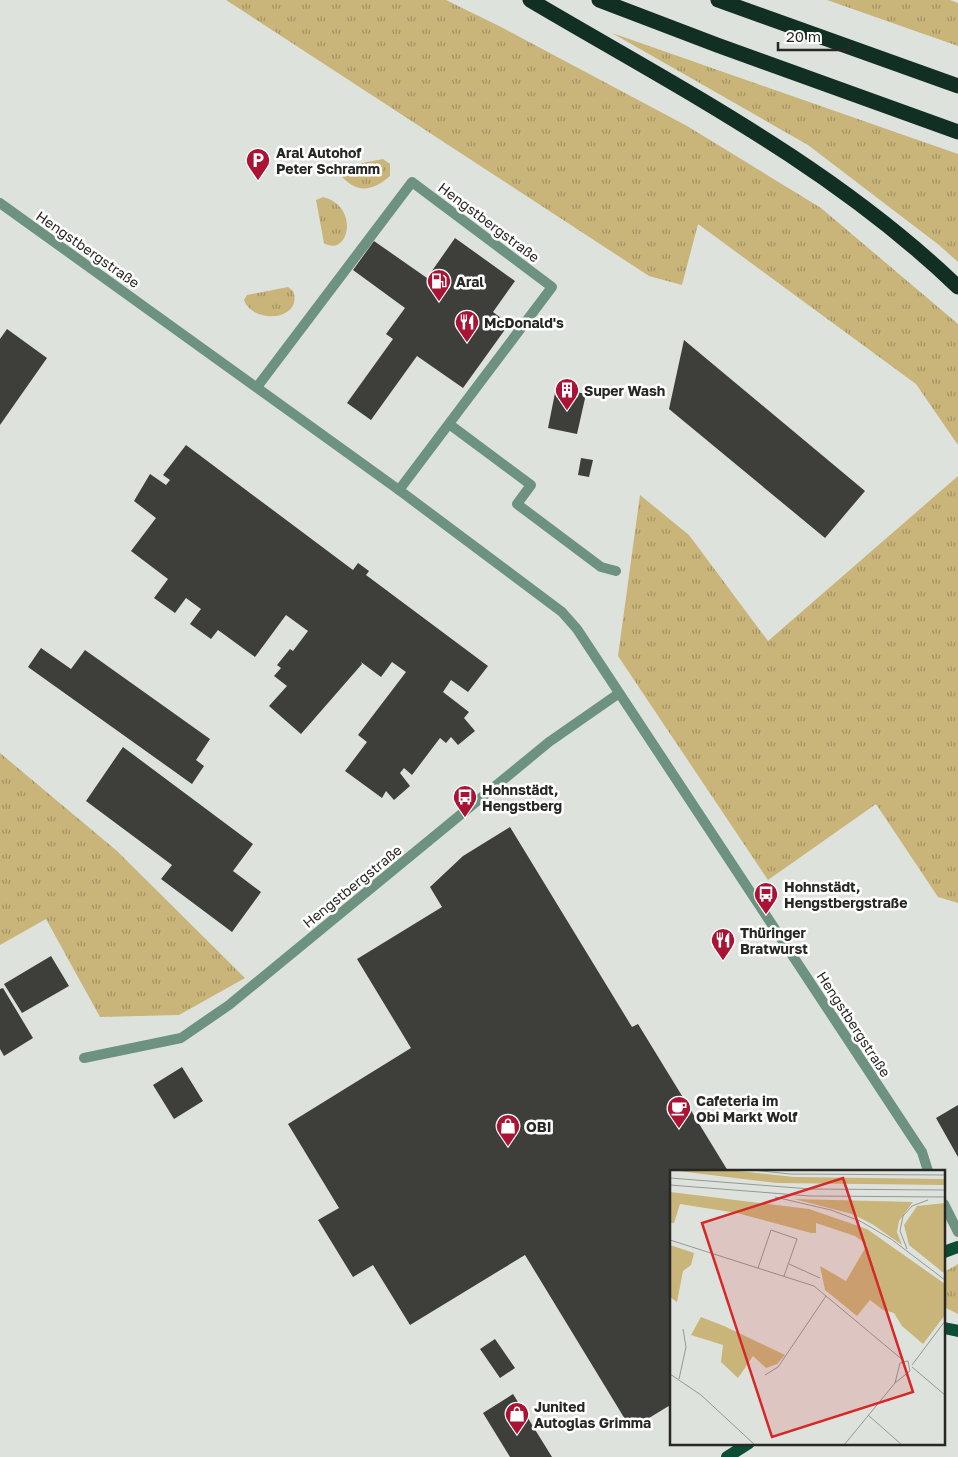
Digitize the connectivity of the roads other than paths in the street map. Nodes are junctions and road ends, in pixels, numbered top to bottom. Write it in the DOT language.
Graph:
graph roads {
  1 [pos="530,0"];
  2 [pos="599,0"];
  3 [pos="718,0"];
  4 [pos="958,86"];
  5 [pos="958,132"];
  6 [pos="0,203"];
  7 [pos="958,287"];
  8 [pos="257,387"];
  9 [pos="450,424"];
  10 [pos="399,490"];
  11 [pos="616,571"];
  12 [pos="618,694"];
  13 [pos="84,1058"];
  14 [pos="928,1170"];
  15 [pos="946,1208"];
  16 [pos="958,1232"];
  17 [pos="958,1247"];
  18 [pos="946,1251"];
  19 [pos="747,1444"];
  20 [pos="727,1457"];
  1 -- 7 [label="highway"];
  2 -- 5 [label="highway"];
  3 -- 4 [label="highway"];
  6 -- 8 [label="street, Hengstbergstraße"];
  8 -- 9 [label="street, Hengstbergstraße"];
  8 -- 10 [label="street, Hengstbergstraße"];
  9 -- 10 [label="street, Hengstbergstraße"];
  9 -- 11 [label="street"];
  10 -- 12 [label="street, Hengstbergstraße"];
  12 -- 13 [label="street, Hengstbergstraße"];
  12 -- 14 [label="street, Hengstbergstraße"];
  15 -- 16 [label="street"];
  17 -- 18 [label="main road"];
  19 -- 20 [label="main road"];
}
